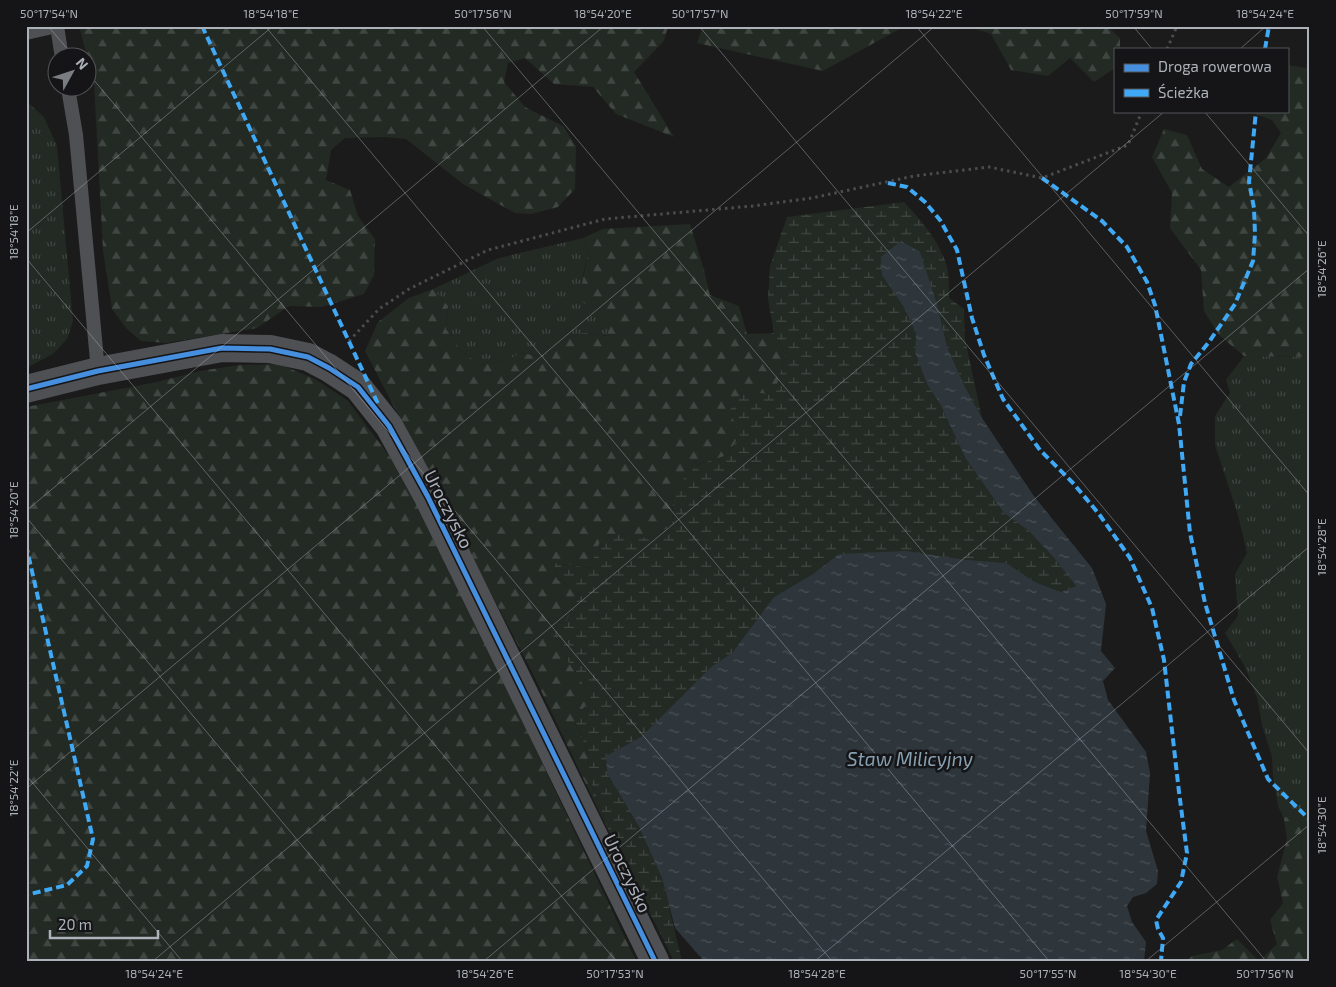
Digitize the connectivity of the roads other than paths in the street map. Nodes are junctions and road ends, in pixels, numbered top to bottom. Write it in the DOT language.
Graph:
graph roads {
  1 [pos="57,26"];
  2 [pos="26,33"];
  3 [pos="60,48"];
  4 [pos="70,98"];
  5 [pos="98,371"];
  6 [pos="26,389"];
  7 [pos="656,961"];
  1 -- 2 [label="lane"];
  1 -- 3 [label="lane"];
  4 -- 5 [label="lane"];
  5 -- 6 [label="street, Uroczysko"];
  5 -- 7 [label="street, Uroczysko"];
}
